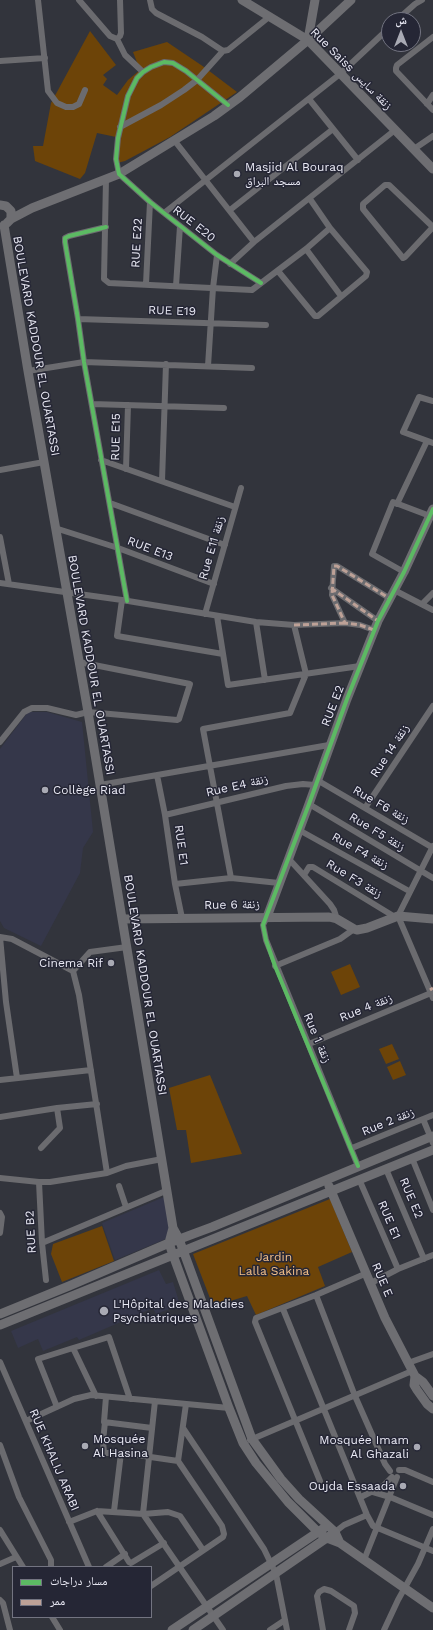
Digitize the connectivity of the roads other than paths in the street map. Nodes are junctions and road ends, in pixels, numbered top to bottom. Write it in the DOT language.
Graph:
graph roads {
  1 [pos="38,0"];
  2 [pos="79,0"];
  3 [pos="120,0"];
  4 [pos="150,0"];
  5 [pos="242,0"];
  6 [pos="315,0"];
  7 [pos="351,0"];
  8 [pos="422,0"];
  9 [pos="252,3"];
  10 [pos="406,12"];
  11 [pos="270,17"];
  12 [pos="381,36"];
  13 [pos="433,37"];
  14 [pos="117,39"];
  15 [pos="308,40"];
  16 [pos="224,51"];
  17 [pos="46,58"];
  18 [pos="0,61"];
  19 [pos="143,72"];
  20 [pos="340,74"];
  21 [pos="197,80"];
  22 [pos="85,90"];
  23 [pos="433,95"];
  24 [pos="309,99"];
  25 [pos="427,104"];
  26 [pos="228,105"];
  27 [pos="433,110"];
  28 [pos="120,126"];
  29 [pos="333,129"];
  30 [pos="395,130"];
  31 [pos="433,136"];
  32 [pos="174,140"];
  33 [pos="414,149"];
  34 [pos="358,160"];
  35 [pos="433,169"];
  36 [pos="119,174"];
  37 [pos="106,179"];
  38 [pos="206,181"];
  39 [pos="310,199"];
  40 [pos="150,202"];
  41 [pos="0,205"];
  42 [pos="9,208"];
  43 [pos="32,208"];
  44 [pos="230,210"];
  45 [pos="164,214"];
  46 [pos="5,223"];
  47 [pos="180,226"];
  48 [pos="106,227"];
  49 [pos="433,227"];
  50 [pos="330,228"];
  51 [pos="254,242"];
  52 [pos="306,249"];
  53 [pos="217,255"];
  54 [pos="230,264"];
  55 [pos="278,271"];
  56 [pos="260,283"];
  57 [pos="146,284"];
  58 [pos="176,286"];
  59 [pos="213,288"];
  60 [pos="341,296"];
  61 [pos="78,319"];
  62 [pos="210,323"];
  63 [pos="266,325"];
  64 [pos="84,362"];
  65 [pos="166,364"];
  66 [pos="208,366"];
  67 [pos="252,368"];
  68 [pos="28,371"];
  69 [pos="433,401"];
  70 [pos="92,404"];
  71 [pos="128,405"];
  72 [pos="164,406"];
  73 [pos="224,408"];
  74 [pos="430,442"];
  75 [pos="101,460"];
  76 [pos="44,462"];
  77 [pos="126,469"];
  78 [pos="0,470"];
  79 [pos="162,481"];
  80 [pos="241,488"];
  81 [pos="110,503"];
  82 [pos="397,504"];
  83 [pos="235,507"];
  84 [pos="431,513"];
  85 [pos="55,528"];
  86 [pos="0,538"];
  87 [pos="225,545"];
  88 [pos="118,548"];
  89 [pos="404,572"];
  90 [pos="0,582"];
  91 [pos="9,584"];
  92 [pos="214,584"];
  93 [pos="331,588"];
  94 [pos="66,592"];
  95 [pos="433,593"];
  96 [pos="392,594"];
  97 [pos="124,600"];
  98 [pos="422,604"];
  99 [pos="433,610"];
  100 [pos="205,614"];
  101 [pos="217,616"];
  102 [pos="378,621"];
  103 [pos="256,622"];
  104 [pos="346,623"];
  105 [pos="294,625"];
  106 [pos="374,630"];
  107 [pos="223,654"];
  108 [pos="79,662"];
  109 [pos="360,666"];
  110 [pos="306,674"];
  111 [pos="265,680"];
  112 [pos="433,706"];
  113 [pos="88,712"];
  114 [pos="0,742"];
  115 [pos="330,745"];
  116 [pos="210,766"];
  117 [pos="156,776"];
  118 [pos="316,783"];
  119 [pos="100,785"];
  120 [pos="217,803"];
  121 [pos="309,804"];
  122 [pos="365,808"];
  123 [pos="165,815"];
  124 [pos="299,830"];
  125 [pos="433,847"];
  126 [pos="288,858"];
  127 [pos="420,870"];
  128 [pos="304,875"];
  129 [pos="231,878"];
  130 [pos="433,878"];
  131 [pos="279,883"];
  132 [pos="175,884"];
  133 [pos="409,892"];
  134 [pos="267,916"];
  135 [pos="397,917"];
  136 [pos="182,918"];
  137 [pos="122,919"];
  138 [pos="337,919"];
  139 [pos="433,919"];
  140 [pos="354,930"];
  141 [pos="0,937"];
  142 [pos="127,947"];
  143 [pos="275,966"];
  144 [pos="73,971"];
  145 [pos="432,992"];
  146 [pos="309,1044"];
  147 [pos="91,1070"];
  148 [pos="17,1078"];
  149 [pos="0,1080"];
  150 [pos="97,1104"];
  151 [pos="57,1108"];
  152 [pos="433,1115"];
  153 [pos="0,1117"];
  154 [pos="423,1119"];
  155 [pos="432,1138"];
  156 [pos="41,1148"];
  157 [pos="352,1148"];
  158 [pos="433,1150"];
  159 [pos="412,1158"];
  160 [pos="162,1159"];
  161 [pos="358,1166"];
  162 [pos="386,1169"];
  163 [pos="107,1173"];
  164 [pos="0,1178"];
  165 [pos="326,1179"];
  166 [pos="359,1179"];
  167 [pos="39,1182"];
  168 [pos="119,1186"];
  169 [pos="168,1190"];
  170 [pos="330,1191"];
  171 [pos="126,1208"];
  172 [pos="433,1210"];
  173 [pos="0,1213"];
  174 [pos="173,1228"];
  175 [pos="0,1233"];
  176 [pos="179,1239"];
  177 [pos="42,1243"];
  178 [pos="169,1243"];
  179 [pos="183,1251"];
  180 [pos="173,1255"];
  181 [pos="433,1255"];
  182 [pos="424,1259"];
  183 [pos="398,1269"];
  184 [pos="367,1273"];
  185 [pos="46,1280"];
  186 [pos="371,1283"];
  187 [pos="316,1295"];
  188 [pos="283,1309"];
  189 [pos="206,1313"];
  190 [pos="0,1314"];
  191 [pos="195,1315"];
  192 [pos="0,1325"];
  193 [pos="73,1348"];
  194 [pos="433,1354"];
  195 [pos="0,1362"];
  196 [pos="412,1370"];
  197 [pos="7,1379"];
  198 [pos="0,1382"];
  199 [pos="96,1396"];
  200 [pos="355,1396"];
  201 [pos="433,1396"];
  202 [pos="106,1397"];
  203 [pos="130,1399"];
  204 [pos="155,1401"];
  205 [pos="186,1404"];
  206 [pos="57,1407"];
  207 [pos="229,1408"];
  208 [pos="324,1409"];
  209 [pos="433,1409"];
  210 [pos="26,1421"];
  211 [pos="295,1421"];
  212 [pos="105,1422"];
  213 [pos="152,1428"];
  214 [pos="183,1428"];
  215 [pos="252,1439"];
  216 [pos="243,1443"];
  217 [pos="0,1445"];
  218 [pos="121,1453"];
  219 [pos="149,1456"];
  220 [pos="178,1461"];
  221 [pos="393,1475"];
  222 [pos="320,1481"];
  223 [pos="433,1482"];
  224 [pos="373,1492"];
  225 [pos="361,1497"];
  226 [pos="390,1497"];
  227 [pos="97,1511"];
  228 [pos="114,1511"];
  229 [pos="143,1514"];
  230 [pos="367,1515"];
  231 [pos="433,1515"];
  232 [pos="69,1522"];
  233 [pos="332,1529"];
  234 [pos="377,1529"];
  235 [pos="433,1529"];
  236 [pos="0,1530"];
  237 [pos="318,1532"];
  238 [pos="327,1538"];
  239 [pos="164,1543"];
  240 [pos="340,1543"];
  241 [pos="426,1548"];
  242 [pos="203,1550"];
  243 [pos="433,1551"];
  244 [pos="125,1554"];
  245 [pos="16,1557"];
  246 [pos="364,1560"];
  247 [pos="271,1563"];
  248 [pos="0,1564"];
  249 [pos="22,1566"];
  250 [pos="52,1566"];
  251 [pos="89,1566"];
  252 [pos="107,1566"];
  253 [pos="179,1567"];
  254 [pos="276,1574"];
  255 [pos="152,1585"];
  256 [pos="404,1589"];
  257 [pos="0,1600"];
  258 [pos="206,1607"];
  259 [pos="433,1608"];
  260 [pos="214,1616"];
  261 [pos="53,1618"];
  262 [pos="285,1620"];
  263 [pos="10,1630"];
  264 [pos="60,1630"];
  265 [pos="172,1630"];
  266 [pos="193,1630"];
  267 [pos="223,1630"];
  268 [pos="270,1630"];
  269 [pos="287,1630"];
  270 [pos="323,1630"];
  271 [pos="349,1630"];
  272 [pos="384,1630"];
  1 -- 17 [label="street"];
  2 -- 14 [label="street"];
  3 -- 14 [label="street"];
  4 -- 16 [label="street"];
  5 -- 9 [label="main road, Rue Saiss زنقة سايس"];
  6 -- 15 [label="main road"];
  7 -- 15 [label="main road"];
  8 -- 10 [label="street"];
  9 -- 11 [label="main road, Rue Saiss زنقة سايس"];
  11 -- 15 [label="main road, Rue Saiss زنقة سايس"];
  11 -- 16 [label="street"];
  12 -- 20 [label="street"];
  13 -- 25 [label="street"];
  14 -- 19 [label="street"];
  15 -- 20 [label="main road, Rue Saiss زنقة سايس"];
  15 -- 26 [label="main road"];
  16 -- 21 [label="street"];
  17 -- 18 [label="street"];
  17 -- 22 [label="street"];
  19 -- 21 [label="street"];
  19 -- 28 [label="street"];
  20 -- 24 [label="street"];
  20 -- 30 [label="main road, Rue Saiss زنقة سايس"];
  21 -- 26 [label="street"];
  21 -- 28 [label="street"];
  23 -- 25 [label="street"];
  24 -- 29 [label="street"];
  24 -- 38 [label="street"];
  25 -- 27 [label="street"];
  26 -- 32 [label="main road"];
  28 -- 36 [label="street"];
  29 -- 34 [label="street"];
  29 -- 44 [label="street"];
  30 -- 33 [label="main road, Rue Saiss زنقة سايس"];
  30 -- 34 [label="street"];
  31 -- 33 [label="street"];
  32 -- 36 [label="main road"];
  32 -- 38 [label="street"];
  33 -- 35 [label="main road, Rue Saiss زنقة سايس"];
  34 -- 39 [label="street"];
  36 -- 37 [label="main road"];
  36 -- 40 [label="street, RUE E20"];
  37 -- 43 [label="main road"];
  37 -- 48 [label="street"];
  38 -- 44 [label="street"];
  38 -- 45 [label="street"];
  39 -- 50 [label="street"];
  39 -- 51 [label="street"];
  40 -- 45 [label="street, RUE E20"];
  40 -- 57 [label="street, RUE E22"];
  41 -- 42 [label="main road"];
  42 -- 43 [label="main road"];
  42 -- 46 [label="main road, BOULEVARD KADDOUR EL OUARTASSI"];
  43 -- 46 [label="main road"];
  44 -- 51 [label="street"];
  45 -- 47 [label="street, RUE E20"];
  46 -- 68 [label="main road, BOULEVARD KADDOUR EL OUARTASSI"];
  47 -- 53 [label="street, RUE E20"];
  47 -- 58 [label="street"];
  48 -- 57 [label="street"];
  48 -- 61 [label="street"];
  49 -- 49 [label="street"];
  50 -- 52 [label="street"];
  50 -- 60 [label="street"];
  51 -- 54 [label="street"];
  52 -- 55 [label="street"];
  52 -- 60 [label="street"];
  53 -- 54 [label="street, RUE E20"];
  53 -- 59 [label="street, RUE E20"];
  54 -- 56 [label="street, RUE E20"];
  55 -- 56 [label="street"];
  55 -- 60 [label="street"];
  56 -- 59 [label="street"];
  57 -- 58 [label="street"];
  58 -- 59 [label="street"];
  59 -- 62 [label="street, RUE E20"];
  61 -- 62 [label="street, RUE E19"];
  61 -- 64 [label="street"];
  62 -- 63 [label="street, RUE E19"];
  62 -- 66 [label="street, RUE E20"];
  64 -- 65 [label="street"];
  64 -- 68 [label="street"];
  64 -- 70 [label="street"];
  65 -- 66 [label="street"];
  65 -- 72 [label="street"];
  66 -- 67 [label="street"];
  68 -- 76 [label="main road, BOULEVARD KADDOUR EL OUARTASSI"];
  69 -- 74 [label="street"];
  70 -- 71 [label="street"];
  70 -- 75 [label="street"];
  71 -- 72 [label="street"];
  71 -- 77 [label="street, RUE E15"];
  72 -- 73 [label="street"];
  72 -- 79 [label="street"];
  74 -- 82 [label="street"];
  75 -- 77 [label="street"];
  75 -- 81 [label="street"];
  76 -- 78 [label="street"];
  76 -- 85 [label="main road, BOULEVARD KADDOUR EL OUARTASSI"];
  77 -- 79 [label="street"];
  79 -- 83 [label="street"];
  80 -- 83 [label="street, Rue E11 زنقة"];
  81 -- 87 [label="street"];
  81 -- 88 [label="street"];
  82 -- 84 [label="street"];
  82 -- 89 [label="street"];
  83 -- 87 [label="street, Rue E11 زنقة"];
  84 -- 89 [label="main road, RUE E2"];
  85 -- 88 [label="street, RUE E13"];
  85 -- 94 [label="main road, BOULEVARD KADDOUR EL OUARTASSI"];
  86 -- 91 [label="street"];
  87 -- 92 [label="street, Rue E11 زنقة"];
  88 -- 92 [label="street, RUE E13"];
  88 -- 97 [label="street"];
  89 -- 96 [label="main road, RUE E2"];
  90 -- 91 [label="street"];
  91 -- 94 [label="street"];
  92 -- 100 [label="street, Rue E11 زنقة"];
  93 -- 96 [label="street"];
  93 -- 102 [label="street"];
  93 -- 104 [label="street"];
  94 -- 97 [label="street"];
  94 -- 108 [label="main road, BOULEVARD KADDOUR EL OUARTASSI"];
  95 -- 98 [label="street"];
  96 -- 98 [label="street"];
  96 -- 102 [label="main road, RUE E2"];
  97 -- 100 [label="street"];
  97 -- 107 [label="street"];
  98 -- 99 [label="street"];
  100 -- 101 [label="street"];
  101 -- 103 [label="street"];
  101 -- 107 [label="street"];
  102 -- 106 [label="main road, RUE E2"];
  103 -- 105 [label="street"];
  103 -- 111 [label="street"];
  104 -- 105 [label="street"];
  104 -- 106 [label="street"];
  105 -- 110 [label="street"];
  106 -- 109 [label="main road, RUE E2"];
  107 -- 111 [label="street"];
  108 -- 113 [label="main road, BOULEVARD KADDOUR EL OUARTASSI"];
  108 -- 113 [label="street"];
  109 -- 110 [label="street"];
  109 -- 115 [label="main road, RUE E2"];
  110 -- 111 [label="street"];
  110 -- 116 [label="street"];
  112 -- 122 [label="street, Rue 14 زنقة"];
  113 -- 114 [label="street"];
  113 -- 119 [label="main road, BOULEVARD KADDOUR EL OUARTASSI"];
  115 -- 116 [label="street"];
  115 -- 118 [label="main road, RUE E2"];
  116 -- 117 [label="street"];
  116 -- 120 [label="street"];
  117 -- 119 [label="street"];
  117 -- 123 [label="street, RUE E1"];
  118 -- 120 [label="street, Rue E4 زنقة"];
  118 -- 121 [label="main road, RUE E2"];
  118 -- 122 [label="street, Rue F6 زنقة"];
  119 -- 137 [label="main road, BOULEVARD KADDOUR EL OUARTASSI"];
  120 -- 123 [label="street, Rue E4 زنقة"];
  120 -- 129 [label="street"];
  121 -- 124 [label="main road, RUE E2"];
  121 -- 127 [label="street, Rue F5 زنقة"];
  122 -- 125 [label="street, Rue F6 زنقة"];
  123 -- 132 [label="street, RUE E1"];
  124 -- 126 [label="main road, RUE E2"];
  124 -- 133 [label="street, Rue F4 زنقة"];
  125 -- 127 [label="street"];
  126 -- 128 [label="street"];
  126 -- 131 [label="main road, RUE E2"];
  127 -- 130 [label="street, Rue F5 زنقة"];
  127 -- 133 [label="street"];
  128 -- 135 [label="street, Rue F3 زنقة"];
  128 -- 138 [label="street"];
  129 -- 131 [label="street"];
  129 -- 132 [label="street"];
  131 -- 134 [label="main road, RUE E2"];
  132 -- 136 [label="street, RUE E1"];
  133 -- 135 [label="street"];
  134 -- 136 [label="main road, Rue 6 زنقة"];
  134 -- 138 [label="main road, Rue 6 زنقة"];
  134 -- 143 [label="street, Rue 1 زنقة"];
  135 -- 139 [label="main road"];
  135 -- 140 [label="main road"];
  135 -- 145 [label="street"];
  136 -- 137 [label="main road, Rue 6 زنقة"];
  137 -- 142 [label="main road, BOULEVARD KADDOUR EL OUARTASSI"];
  138 -- 140 [label="main road, Rue 6 زنقة"];
  140 -- 143 [label="street"];
  141 -- 144 [label="street"];
  141 -- 148 [label="street"];
  142 -- 144 [label="street"];
  142 -- 160 [label="main road, BOULEVARD KADDOUR EL OUARTASSI"];
  143 -- 146 [label="street, Rue 1 زنقة"];
  144 -- 147 [label="street"];
  145 -- 146 [label="street, Rue 4 زنقة"];
  146 -- 157 [label="street, Rue 1 زنقة"];
  147 -- 148 [label="street"];
  147 -- 150 [label="street"];
  148 -- 149 [label="street"];
  150 -- 151 [label="street"];
  150 -- 163 [label="street"];
  151 -- 153 [label="street"];
  151 -- 156 [label="street"];
  152 -- 154 [label="street, Rue 2 زنقة"];
  154 -- 155 [label="street"];
  154 -- 157 [label="street, Rue 2 زنقة"];
  155 -- 161 [label="main road"];
  157 -- 161 [label="street, Rue 1 زنقة"];
  158 -- 159 [label="main road"];
  159 -- 162 [label="main road"];
  159 -- 172 [label="street"];
  160 -- 163 [label="street"];
  160 -- 169 [label="main road, BOULEVARD KADDOUR EL OUARTASSI"];
  161 -- 165 [label="main road"];
  162 -- 166 [label="main road"];
  162 -- 182 [label="street, RUE E2"];
  163 -- 167 [label="street"];
  164 -- 167 [label="street"];
  165 -- 170 [label="main road, RUE E"];
  165 -- 176 [label="main road"];
  166 -- 170 [label="main road"];
  166 -- 183 [label="street, RUE E1"];
  167 -- 177 [label="street, RUE B2"];
  168 -- 171 [label="street"];
  169 -- 171 [label="street"];
  169 -- 174 [label="main road, BOULEVARD KADDOUR EL OUARTASSI"];
  170 -- 179 [label="main road"];
  170 -- 184 [label="main road, RUE E"];
  171 -- 177 [label="street"];
  173 -- 175 [label="street"];
  174 -- 176 [label="main road"];
  174 -- 178 [label="main road"];
  176 -- 178 [label="main road"];
  176 -- 179 [label="main road"];
  177 -- 185 [label="street, RUE B2"];
  178 -- 180 [label="main road"];
  178 -- 190 [label="main road"];
  179 -- 180 [label="main road"];
  179 -- 189 [label="main road"];
  180 -- 191 [label="main road"];
  180 -- 192 [label="main road"];
  181 -- 182 [label="street"];
  182 -- 183 [label="street"];
  183 -- 186 [label="street"];
  184 -- 186 [label="main road, RUE E"];
  184 -- 187 [label="street"];
  186 -- 196 [label="main road, RUE E"];
  187 -- 188 [label="street"];
  187 -- 200 [label="street"];
  188 -- 208 [label="street"];
  188 -- 211 [label="street"];
  189 -- 191 [label="main road"];
  189 -- 215 [label="main road"];
  191 -- 207 [label="main road"];
  193 -- 199 [label="street"];
  193 -- 203 [label="street"];
  193 -- 206 [label="street"];
  194 -- 196 [label="street"];
  195 -- 197 [label="street, RUE KHALIJ ARABI"];
  196 -- 200 [label="street"];
  196 -- 201 [label="main road"];
  196 -- 209 [label="main road"];
  197 -- 198 [label="street"];
  197 -- 210 [label="street, RUE KHALIJ ARABI"];
  199 -- 202 [label="street"];
  199 -- 206 [label="street"];
  200 -- 208 [label="street"];
  200 -- 221 [label="street"];
  202 -- 203 [label="street"];
  202 -- 212 [label="street"];
  203 -- 204 [label="street"];
  204 -- 205 [label="street"];
  204 -- 213 [label="street"];
  205 -- 207 [label="street"];
  205 -- 214 [label="street"];
  206 -- 210 [label="street"];
  207 -- 216 [label="main road"];
  208 -- 211 [label="street"];
  208 -- 225 [label="street"];
  210 -- 232 [label="street, RUE KHALIJ ARABI"];
  211 -- 215 [label="street"];
  211 -- 222 [label="street"];
  212 -- 213 [label="street"];
  212 -- 218 [label="street"];
  213 -- 219 [label="street"];
  214 -- 220 [label="street"];
  214 -- 247 [label="street"];
  215 -- 216 [label="street"];
  215 -- 233 [label="main road"];
  216 -- 237 [label="main road"];
  217 -- 250 [label="street"];
  218 -- 219 [label="street"];
  218 -- 228 [label="street"];
  219 -- 220 [label="street"];
  219 -- 229 [label="street"];
  220 -- 242 [label="street"];
  221 -- 223 [label="street"];
  221 -- 224 [label="street"];
  221 -- 226 [label="street"];
  224 -- 225 [label="street"];
  224 -- 226 [label="street"];
  225 -- 230 [label="street"];
  226 -- 231 [label="street"];
  226 -- 234 [label="street"];
  227 -- 228 [label="street"];
  227 -- 232 [label="street"];
  227 -- 244 [label="street"];
  228 -- 229 [label="street"];
  229 -- 239 [label="street"];
  229 -- 242 [label="street"];
  230 -- 233 [label="street"];
  230 -- 234 [label="street"];
  232 -- 251 [label="street, RUE KHALIJ ARABI"];
  233 -- 237 [label="main road"];
  233 -- 238 [label="main road"];
  233 -- 240 [label="main road"];
  234 -- 241 [label="street"];
  234 -- 246 [label="street"];
  235 -- 241 [label="street"];
  236 -- 245 [label="street"];
  237 -- 238 [label="main road"];
  237 -- 247 [label="main road"];
  238 -- 240 [label="main road"];
  238 -- 254 [label="main road"];
  239 -- 244 [label="street"];
  239 -- 253 [label="street"];
  240 -- 246 [label="main road"];
  241 -- 243 [label="street"];
  241 -- 256 [label="street"];
  242 -- 253 [label="street"];
  244 -- 252 [label="street"];
  245 -- 248 [label="street"];
  245 -- 249 [label="street"];
  246 -- 256 [label="main road"];
  247 -- 254 [label="street"];
  247 -- 258 [label="main road"];
  253 -- 255 [label="street"];
  253 -- 258 [label="street"];
  254 -- 260 [label="main road"];
  254 -- 262 [label="street"];
  256 -- 259 [label="main road"];
  256 -- 272 [label="street"];
  257 -- 263 [label="street"];
  258 -- 260 [label="street"];
  258 -- 265 [label="main road"];
  260 -- 266 [label="main road"];
  260 -- 267 [label="street"];
  261 -- 264 [label="street"];
  262 -- 268 [label="street"];
  262 -- 269 [label="street"];
  270 -- 271 [label="street"];
}
